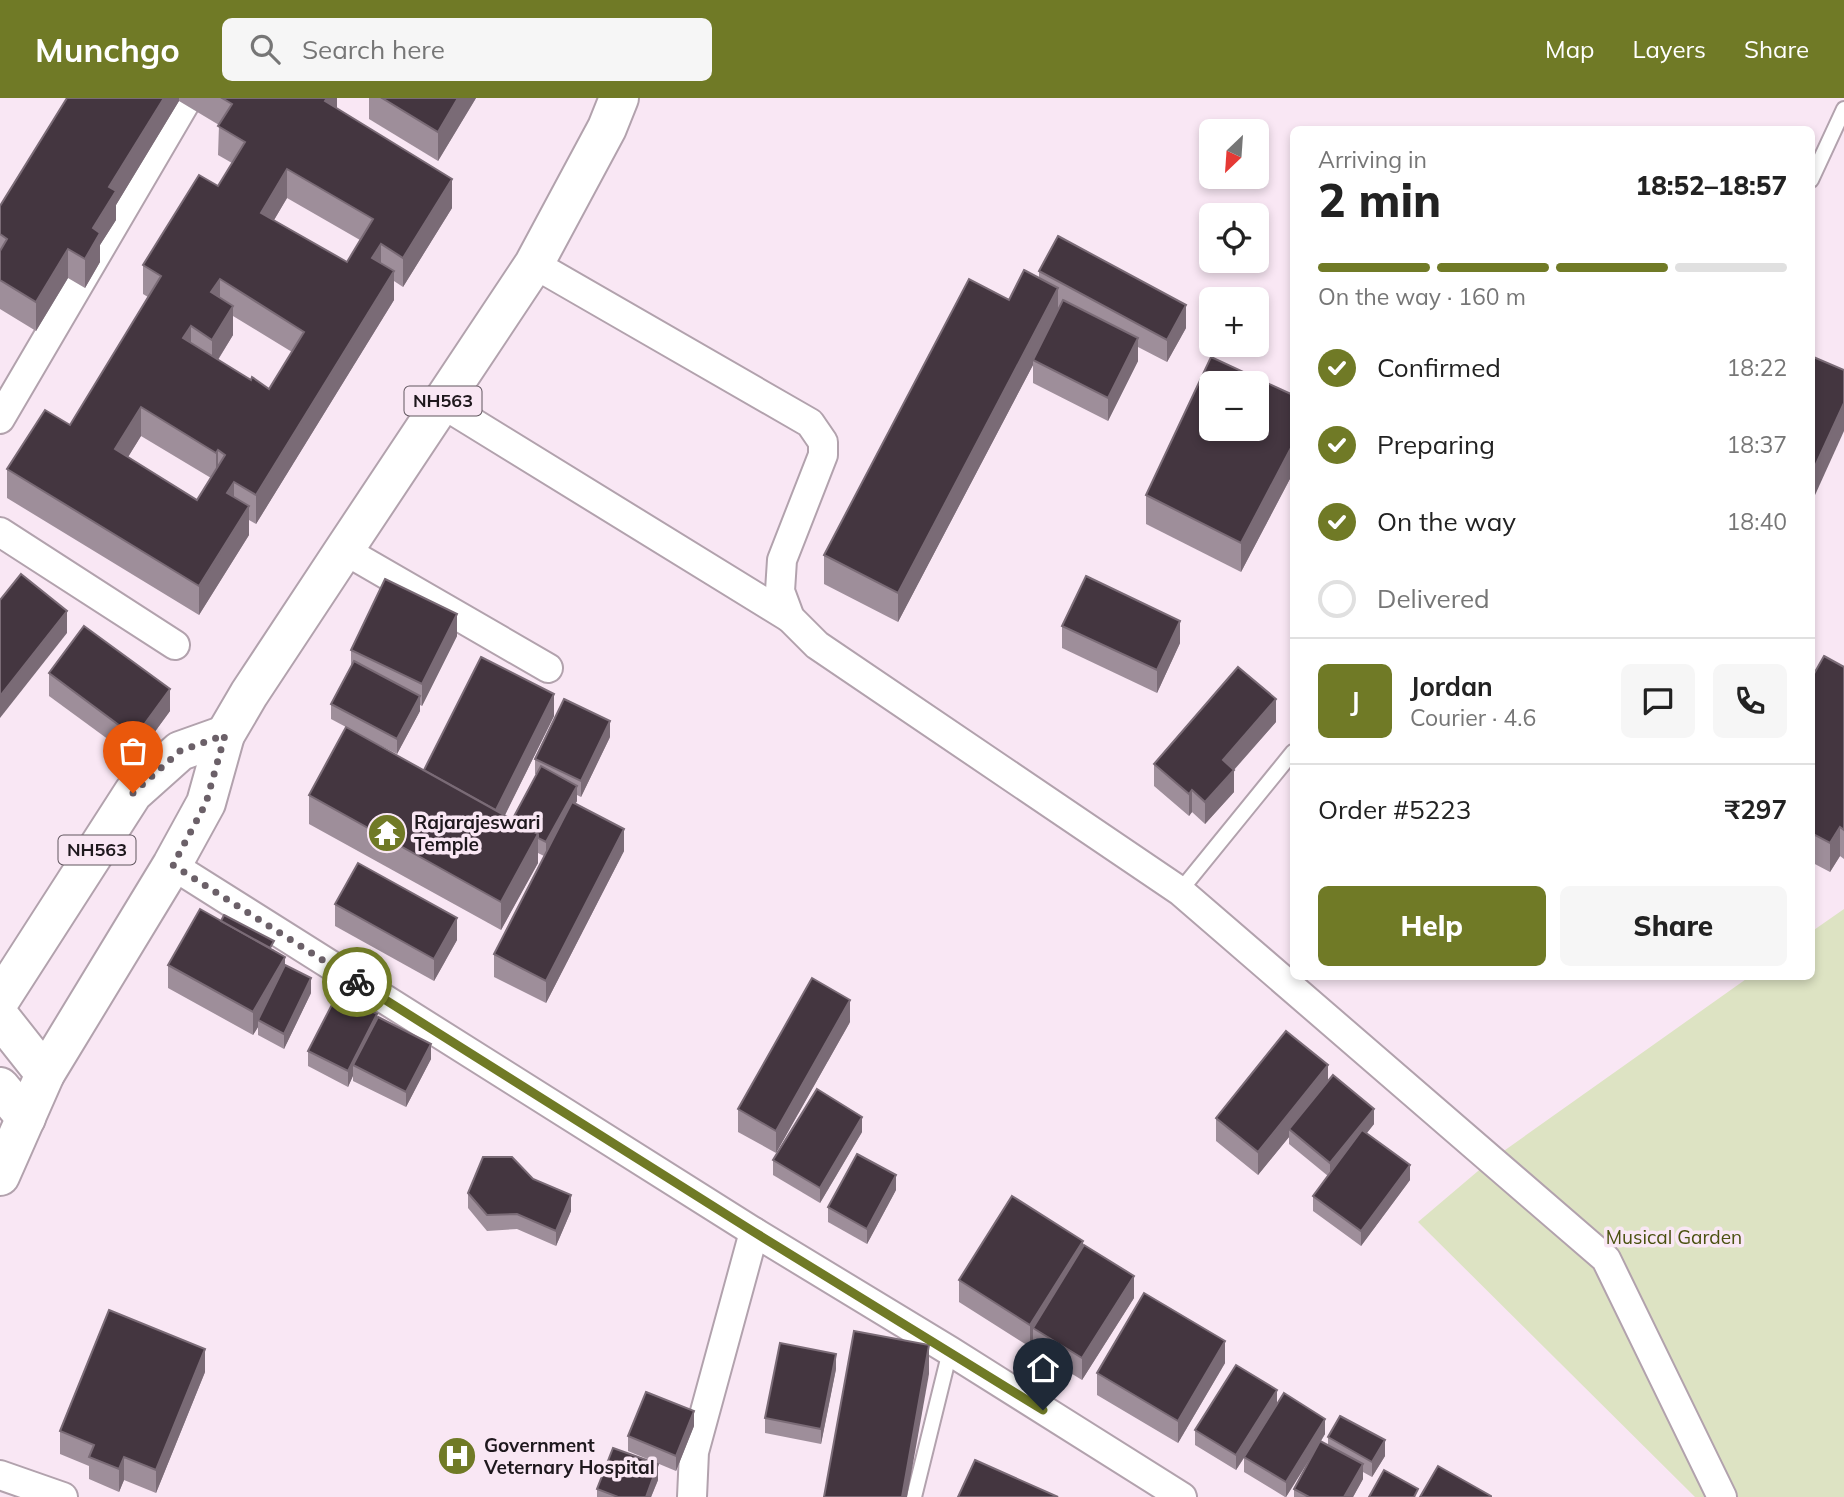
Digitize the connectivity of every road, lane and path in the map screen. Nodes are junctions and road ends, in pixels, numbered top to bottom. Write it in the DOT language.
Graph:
graph roads {
  1 [pos="188,98"];
  2 [pos="619,98"];
  3 [pos="1844,109"];
  4 [pos="1815,171"];
  5 [pos="534,264"];
  6 [pos="441,403"];
  7 [pos="0,419"];
  8 [pos="0,532"];
  9 [pos="344,550"];
  10 [pos="790,618"];
  11 [pos="175,645"];
  12 [pos="548,668"];
  13 [pos="225,735"];
  14 [pos="1290,756"];
  15 [pos="173,865"];
  16 [pos="1180,891"];
  17 [pos="0,1000"];
  18 [pos="0,1017"];
  19 [pos="45,1074"];
  20 [pos="0,1087"];
  21 [pos="26,1118"];
  22 [pos="0,1176"];
  23 [pos="754,1232"];
  24 [pos="950,1351"];
  25 [pos="0,1475"];
  26 [pos="63,1497"];
  27 [pos="692,1497"];
  28 [pos="914,1497"];
  29 [pos="1182,1497"];
  30 [pos="1722,1497"];
  1 -- 7 [label="street"];
  2 -- 5 [label="main road, NH563"];
  3 -- 4 [label="lane"];
  5 -- 6 [label="main road, NH563"];
  5 -- 10 [label="street"];
  6 -- 9 [label="main road, NH563"];
  6 -- 10 [label="street"];
  8 -- 11 [label="street"];
  9 -- 12 [label="street"];
  9 -- 13 [label="main road, NH563"];
  10 -- 16 [label="street"];
  13 -- 15 [label="main road, NH563"];
  13 -- 17 [label="main road, NH563"];
  14 -- 16 [label="lane"];
  15 -- 19 [label="main road, NH563"];
  15 -- 23 [label="street"];
  16 -- 30 [label="street"];
  18 -- 19 [label="main road"];
  19 -- 21 [label="main road, NH563"];
  20 -- 21 [label="main road"];
  21 -- 22 [label="main road, NH563"];
  23 -- 24 [label="street"];
  23 -- 27 [label="street"];
  24 -- 28 [label="lane"];
  24 -- 29 [label="street"];
  25 -- 26 [label="street"];
}
